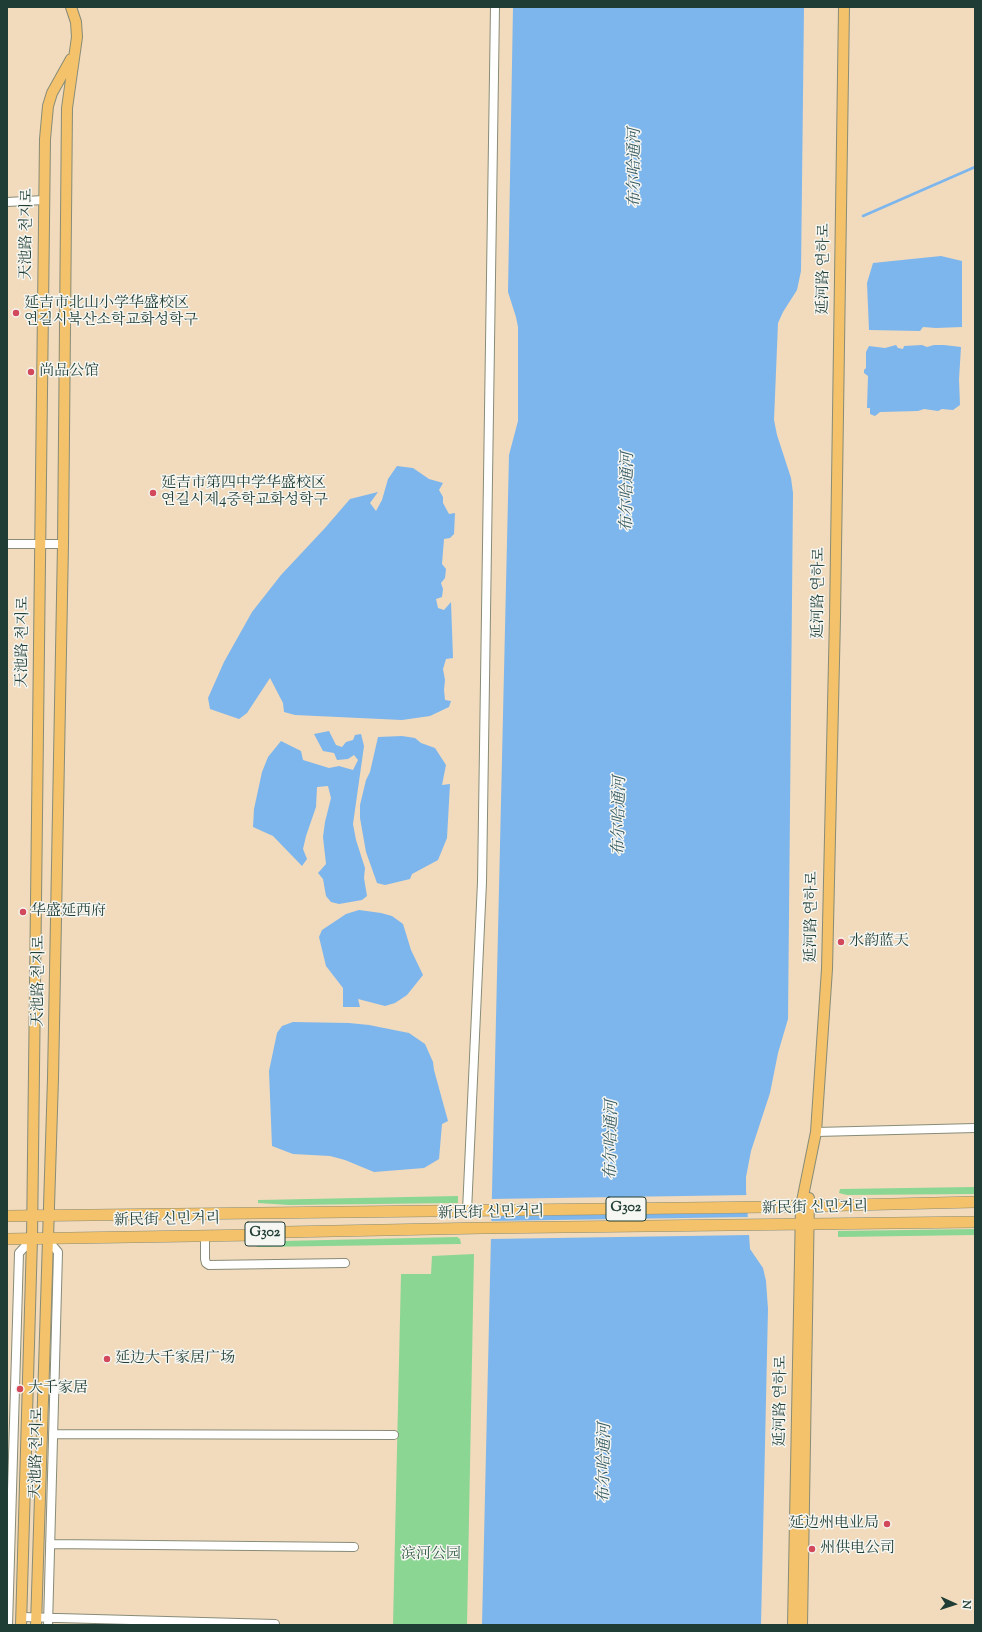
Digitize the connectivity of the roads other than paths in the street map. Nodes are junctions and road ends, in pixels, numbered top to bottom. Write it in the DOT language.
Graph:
graph roads {
  1 [pos="71,7"];
  2 [pos="495,7"];
  3 [pos="844,7"];
  4 [pos="75,52"];
  5 [pos="44,200"];
  6 [pos="7,202"];
  7 [pos="7,544"];
  8 [pos="40,544"];
  9 [pos="63,544"];
  10 [pos="975,1128"];
  11 [pos="816,1132"];
  12 [pos="975,1202"];
  13 [pos="805,1206"];
  14 [pos="465,1211"];
  15 [pos="48,1214"];
  16 [pos="32,1215"];
  17 [pos="7,1216"];
  18 [pos="975,1222"];
  19 [pos="805,1224"];
  20 [pos="462,1229"];
  21 [pos="205,1236"];
  22 [pos="7,1239"];
  23 [pos="32,1239"];
  24 [pos="47,1239"];
  25 [pos="345,1263"];
  26 [pos="53,1434"];
  27 [pos="394,1435"];
  28 [pos="9,1522"];
  29 [pos="50,1544"];
  30 [pos="354,1547"];
  31 [pos="21,1621"];
  32 [pos="36,1621"];
  33 [pos="48,1621"];
  34 [pos="275,1624"];
  35 [pos="8,1625"];
  36 [pos="793,1625"];
  37 [pos="802,1625"];
  1 -- 4 [label="main road, 天池路 천지로"];
  2 -- 14 [label="street"];
  3 -- 11 [label="main road, 延河路 연하로"];
  4 -- 5 [label="main road, 天池路 천지로"];
  4 -- 9 [label="main road, 天池路 천지로"];
  5 -- 6 [label="street"];
  5 -- 8 [label="main road, 天池路 천지로"];
  7 -- 8 [label="street"];
  8 -- 9 [label="street"];
  8 -- 16 [label="main road, 天池路 천지로"];
  9 -- 15 [label="main road, 天池路 천지로"];
  10 -- 11 [label="street"];
  11 -- 13 [label="main road, 延河路 연하로"];
  12 -- 13 [label="highway, 新民街 신민거리 / G302"];
  13 -- 14 [label="highway, 新民街 신민거리 / G302"];
  13 -- 19 [label="main road, 延河路 연하로"];
  14 -- 15 [label="highway, 新民街 신민거리 / G302"];
  14 -- 20 [label="highway"];
  15 -- 16 [label="highway, 新民街 신민거리 / G302"];
  15 -- 24 [label="main road, 天池路 천지로"];
  16 -- 17 [label="highway, 新民街 신민거리 / G302"];
  16 -- 23 [label="main road, 天池路 천지로"];
  18 -- 19 [label="highway, 新民街 신민거리 / G302"];
  19 -- 20 [label="highway, 新民街 신민거리 / G302"];
  19 -- 36 [label="main road, 延河路 연하로"];
  19 -- 37 [label="main road, 延河路 연하로"];
  20 -- 21 [label="highway, 新民街 신민거리 / G302"];
  21 -- 24 [label="highway, 新民街 신민거리 / G302"];
  21 -- 25 [label="street"];
  22 -- 23 [label="highway, 新民街 신민거리 / G302"];
  23 -- 24 [label="highway, 新民街 신민거리 / G302"];
  23 -- 28 [label="street, 天池路 천지로"];
  23 -- 31 [label="main road, 天池路 천지로"];
  24 -- 26 [label="street, 天池路 천지로"];
  24 -- 32 [label="main road, 天池路 천지로"];
  26 -- 27 [label="street"];
  26 -- 29 [label="street, 天池路 천지로"];
  28 -- 35 [label="street, 天池路 천지로"];
  29 -- 30 [label="street"];
  29 -- 33 [label="street, 天池路 천지로"];
  31 -- 32 [label="street"];
  32 -- 33 [label="street"];
  33 -- 34 [label="street"];
}
